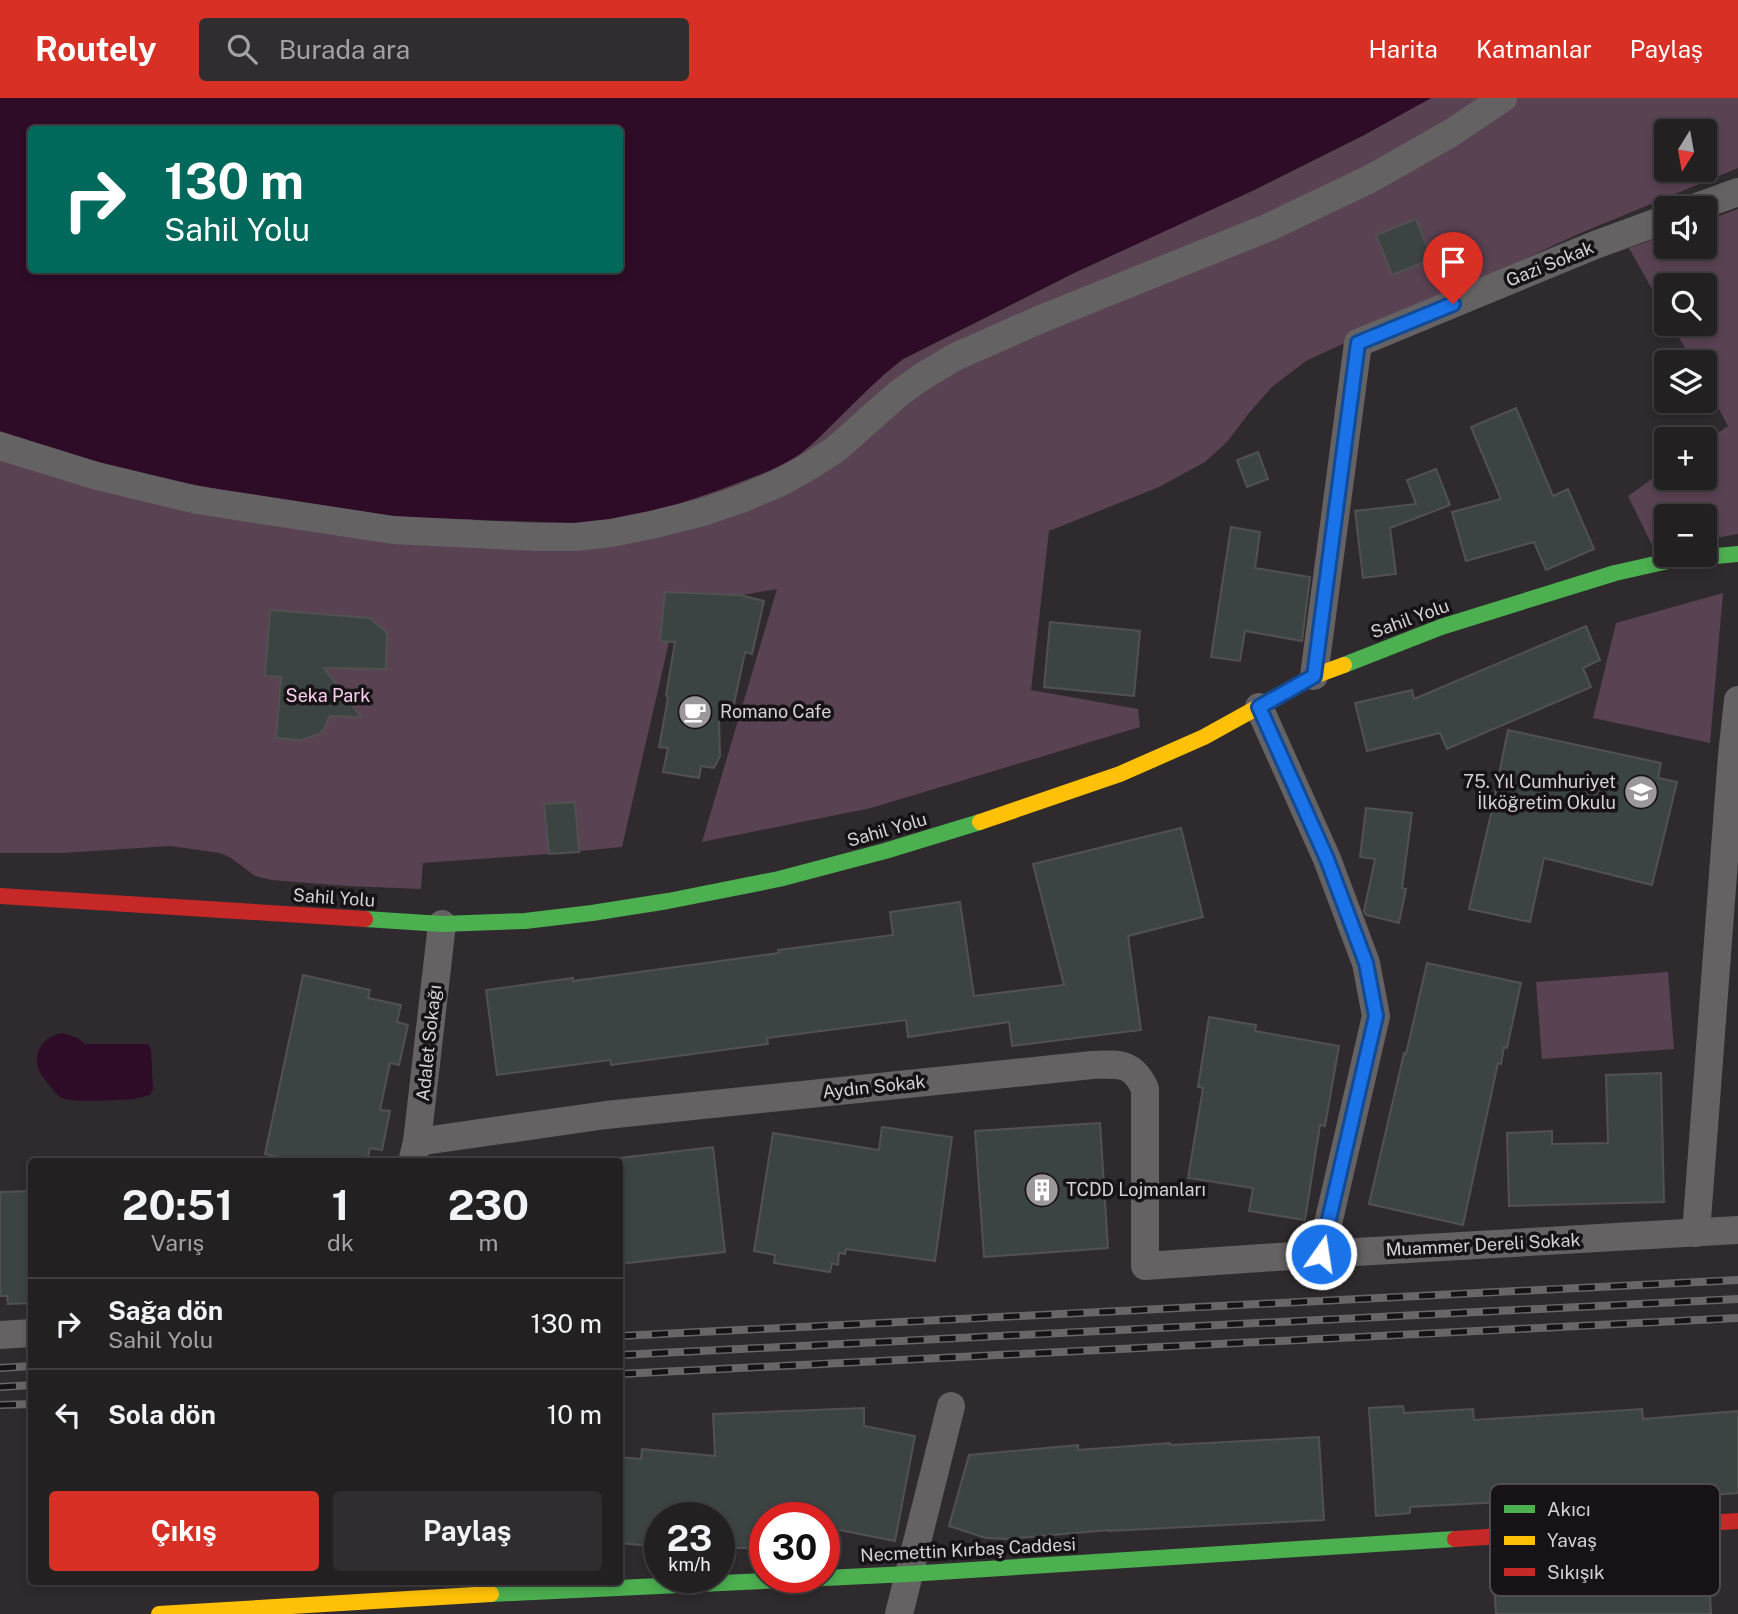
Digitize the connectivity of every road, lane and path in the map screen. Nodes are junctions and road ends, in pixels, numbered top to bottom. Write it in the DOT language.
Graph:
graph roads {
  1 [pos="1503,98"];
  2 [pos="1738,192"];
  3 [pos="1717,200"];
  4 [pos="1654,223"];
  5 [pos="0,446"];
  6 [pos="1738,554"];
  7 [pos="1314,676"];
  8 [pos="1738,701"];
  9 [pos="1259,707"];
  10 [pos="0,897"];
  11 [pos="442,923"];
  12 [pos="415,1152"];
  13 [pos="1738,1230"];
  14 [pos="1696,1233"];
  15 [pos="1321,1254"];
  16 [pos="1145,1266"];
  17 [pos="28,1333"];
  18 [pos="0,1335"];
  19 [pos="951,1406"];
  20 [pos="1738,1521"];
  21 [pos="1720,1522"];
  22 [pos="1490,1537"];
  23 [pos="908,1574"];
  24 [pos="413,1606"];
  25 [pos="159,1614"];
  26 [pos="899,1614"];
  1 -- 5 [label="street"];
  2 -- 3 [label="street"];
  4 -- 7 [label="street, Gazi Sokak"];
  6 -- 7 [label="main road, Sahil Yolu"];
  7 -- 9 [label="main road, Sahil Yolu"];
  8 -- 14 [label="street"];
  9 -- 11 [label="main road, Sahil Yolu"];
  9 -- 15 [label="street"];
  10 -- 11 [label="main road, Sahil Yolu"];
  11 -- 12 [label="street, Adalet Sokağı"];
  12 -- 16 [label="street, Aydın Sokak"];
  13 -- 14 [label="street, Muammer Dereli Sokak"];
  14 -- 15 [label="street, Muammer Dereli Sokak"];
  15 -- 16 [label="street, Muammer Dereli Sokak"];
  17 -- 18 [label="street"];
  19 -- 23 [label="street"];
  20 -- 21 [label="main road, Necmettin Kırbaş Caddesi"];
  22 -- 23 [label="main road, Necmettin Kırbaş Caddesi"];
  23 -- 24 [label="main road, Necmettin Kırbaş Caddesi"];
  23 -- 26 [label="street"];
  24 -- 25 [label="main road, Necmettin Kırbaş Caddesi"];
}
